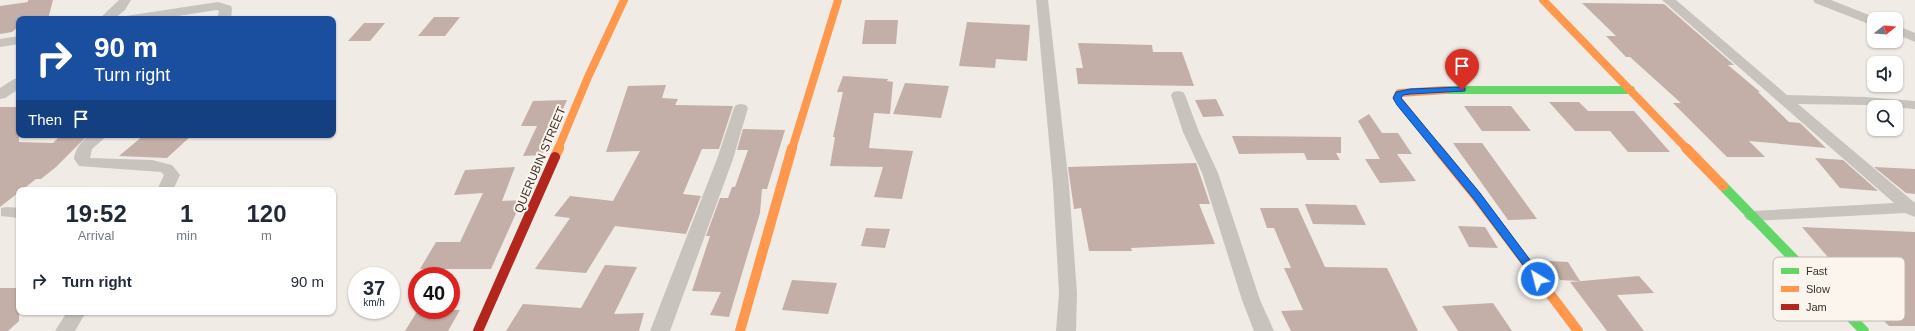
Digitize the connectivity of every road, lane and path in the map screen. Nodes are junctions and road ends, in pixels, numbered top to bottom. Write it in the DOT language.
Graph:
graph roads {
  1 [pos="125,0"];
  2 [pos="624,0"];
  3 [pos="838,0"];
  4 [pos="1042,0"];
  5 [pos="1543,0"];
  6 [pos="1668,0"];
  7 [pos="1819,0"];
  8 [pos="109,16"];
  9 [pos="152,16"];
  10 [pos="225,16"];
  11 [pos="1867,18"];
  12 [pos="1903,32"];
  13 [pos="1915,38"];
  14 [pos="16,41"];
  15 [pos="0,44"];
  16 [pos="16,84"];
  17 [pos="1631,90"];
  18 [pos="0,95"];
  19 [pos="1178,95"];
  20 [pos="1783,99"];
  21 [pos="1915,105"];
  22 [pos="741,108"];
  23 [pos="96,138"];
  24 [pos="166,187"];
  25 [pos="1912,209"];
  26 [pos="1753,216"];
  27 [pos="1793,257"];
  28 [pos="75,315"];
  29 [pos="1854,321"];
  30 [pos="65,331"];
  31 [pos="478,331"];
  32 [pos="660,331"];
  33 [pos="740,331"];
  34 [pos="1066,331"];
  35 [pos="1264,331"];
  36 [pos="1578,331"];
  37 [pos="1864,331"];
  1 -- 8 [label="street"];
  2 -- 31 [label="street, QUERUBIN STREET"];
  3 -- 33 [label="street"];
  4 -- 34 [label="street"];
  5 -- 17 [label="street"];
  6 -- 20 [label="street"];
  7 -- 11 [label="street"];
  9 -- 10 [label="street"];
  12 -- 13 [label="street"];
  14 -- 15 [label="street"];
  16 -- 18 [label="street"];
  17 -- 26 [label="street"];
  17 -- 36 [label="street"];
  19 -- 35 [label="street"];
  20 -- 21 [label="street"];
  20 -- 25 [label="street"];
  22 -- 32 [label="street"];
  23 -- 24 [label="street"];
  25 -- 26 [label="street"];
  26 -- 27 [label="street"];
  28 -- 30 [label="street"];
  29 -- 37 [label="street"];
}
